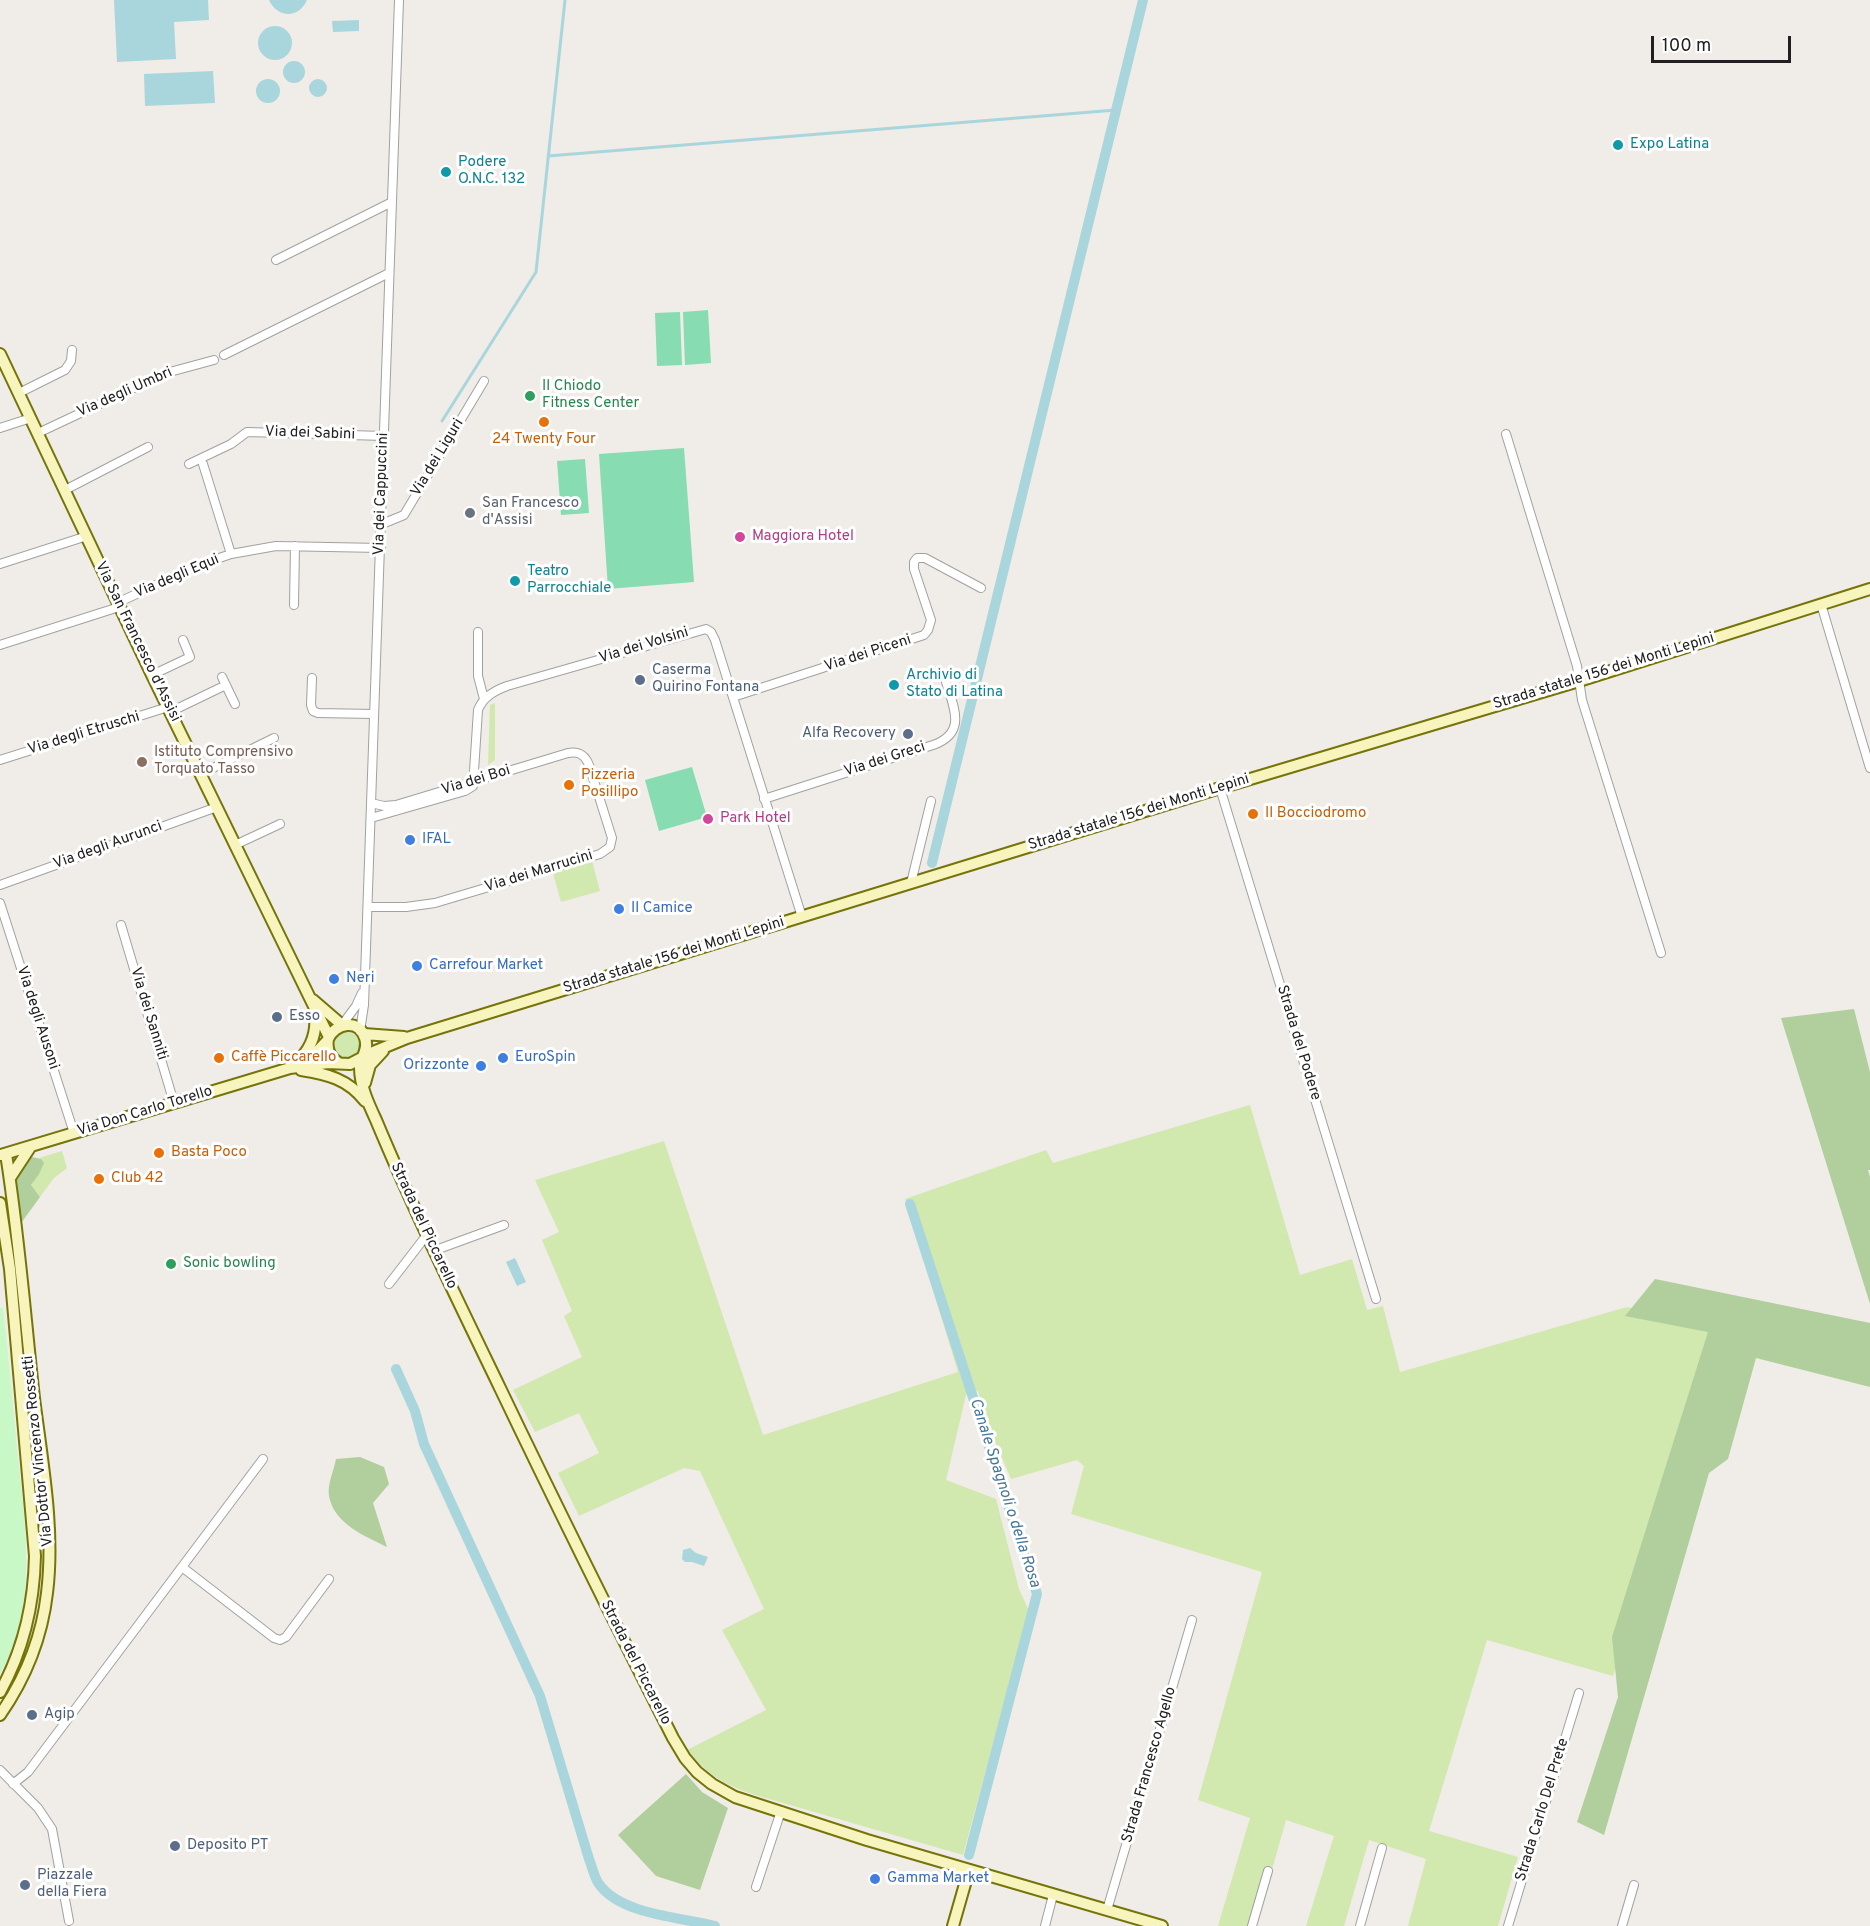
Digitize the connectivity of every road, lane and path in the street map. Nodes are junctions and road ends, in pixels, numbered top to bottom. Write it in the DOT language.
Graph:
graph roads {
  1 [pos="399,0"];
  2 [pos="392,202"];
  3 [pos="276,260"];
  4 [pos="389,273"];
  5 [pos="72,350"];
  6 [pos="0,354"];
  7 [pos="224,355"];
  8 [pos="214,360"];
  9 [pos="484,381"];
  10 [pos="19,393"];
  11 [pos="31,418"];
  12 [pos="0,428"];
  13 [pos="38,433"];
  14 [pos="1506,434"];
  15 [pos="384,436"];
  16 [pos="148,447"];
  17 [pos="189,464"];
  18 [pos="203,464"];
  19 [pos="65,490"];
  20 [pos="381,524"];
  21 [pos="87,536"];
  22 [pos="295,546"];
  23 [pos="381,548"];
  24 [pos="231,554"];
  25 [pos="0,564"];
  26 [pos="981,588"];
  27 [pos="1870,589"];
  28 [pos="1821,604"];
  29 [pos="118,605"];
  30 [pos="294,605"];
  31 [pos="478,632"];
  32 [pos="183,640"];
  33 [pos="0,645"];
  34 [pos="152,675"];
  35 [pos="312,678"];
  36 [pos="1579,681"];
  37 [pos="946,682"];
  38 [pos="733,697"];
  39 [pos="484,699"];
  40 [pos="235,704"];
  41 [pos="169,709"];
  42 [pos="374,714"];
  43 [pos="274,738"];
  44 [pos="580,753"];
  45 [pos="0,760"];
  46 [pos="1870,768"];
  47 [pos="201,774"];
  48 [pos="473,785"];
  49 [pos="1220,788"];
  50 [pos="764,799"];
  51 [pos="931,801"];
  52 [pos="371,803"];
  53 [pos="217,807"];
  54 [pos="371,818"];
  55 [pos="279,824"];
  56 [pos="235,845"];
  57 [pos="911,883"];
  58 [pos="0,885"];
  59 [pos="0,903"];
  60 [pos="368,907"];
  61 [pos="802,917"];
  62 [pos="121,925"];
  63 [pos="1661,953"];
  64 [pos="364,989"];
  65 [pos="306,994"];
  66 [pos="315,1010"];
  67 [pos="342,1025"];
  68 [pos="362,1032"];
  69 [pos="328,1038"];
  70 [pos="407,1038"];
  71 [pos="389,1045"];
  72 [pos="362,1058"];
  73 [pos="340,1064"];
  74 [pos="290,1068"];
  75 [pos="360,1090"];
  76 [pos="174,1103"];
  77 [pos="74,1133"];
  78 [pos="31,1146"];
  79 [pos="3,1155"];
  80 [pos="10,1178"];
  81 [pos="0,1203"];
  82 [pos="504,1225"];
  83 [pos="426,1236"];
  84 [pos="433,1251"];
  85 [pos="389,1284"];
  86 [pos="1376,1299"];
  87 [pos="264,1459"];
  88 [pos="182,1567"];
  89 [pos="328,1579"];
  90 [pos="1192,1620"];
  91 [pos="0,1692"];
  92 [pos="1579,1693"];
  93 [pos="0,1715"];
  94 [pos="0,1770"];
  95 [pos="13,1784"];
  96 [pos="781,1811"];
  97 [pos="1382,1848"];
  98 [pos="969,1870"];
  99 [pos="1268,1871"];
  100 [pos="1634,1885"];
  101 [pos="756,1887"];
  102 [pos="1053,1894"];
  103 [pos="1107,1910"];
  104 [pos="69,1922"];
  105 [pos="953,1926"];
  106 [pos="1045,1926"];
  107 [pos="1162,1926"];
  108 [pos="1252,1926"];
  109 [pos="1360,1926"];
  110 [pos="1508,1926"];
  111 [pos="1622,1926"];
  1 -- 2 [label="street, Via dei Cappuccini"];
  2 -- 3 [label="street"];
  2 -- 4 [label="street, Via dei Cappuccini"];
  4 -- 7 [label="street"];
  4 -- 15 [label="street, Via dei Cappuccini"];
  5 -- 10 [label="street"];
  6 -- 10 [label="street, Via San Francesco d'Assisi"];
  8 -- 13 [label="street, Via degli Umbri"];
  9 -- 20 [label="street, Via dei Liguri"];
  10 -- 11 [label="street, Via San Francesco d'Assisi"];
  11 -- 12 [label="street"];
  11 -- 13 [label="street, Via San Francesco d'Assisi"];
  13 -- 19 [label="street, Via San Francesco d'Assisi"];
  14 -- 36 [label="street"];
  15 -- 17 [label="street, Via dei Sabini"];
  15 -- 20 [label="street, Via dei Cappuccini"];
  16 -- 19 [label="street"];
  18 -- 24 [label="street"];
  19 -- 21 [label="street, Via San Francesco d'Assisi"];
  20 -- 23 [label="street, Via dei Cappuccini"];
  21 -- 25 [label="street"];
  21 -- 29 [label="street, Via San Francesco d'Assisi"];
  22 -- 23 [label="street, Via degli Equi"];
  22 -- 24 [label="street, Via degli Equi"];
  22 -- 30 [label="street"];
  23 -- 42 [label="street, Via dei Cappuccini"];
  24 -- 29 [label="street, Via degli Equi"];
  26 -- 38 [label="street, Via dei Piceni"];
  27 -- 28 [label="street, Strada statale 156 dei Monti Lepini"];
  28 -- 36 [label="street, Strada statale 156 dei Monti Lepini"];
  28 -- 46 [label="street"];
  29 -- 33 [label="street, Via degli Equi"];
  29 -- 34 [label="street, Via San Francesco d'Assisi"];
  31 -- 39 [label="street"];
  32 -- 34 [label="street"];
  34 -- 41 [label="street, Via San Francesco d'Assisi"];
  35 -- 42 [label="street"];
  36 -- 49 [label="street, Strada statale 156 dei Monti Lepini"];
  36 -- 63 [label="street"];
  37 -- 50 [label="street, Via dei Greci"];
  38 -- 39 [label="street, Via dei Volsini"];
  38 -- 50 [label="street, Via dei Volsini"];
  39 -- 48 [label="street"];
  40 -- 41 [label="street, Via degli Etruschi"];
  41 -- 45 [label="street, Via degli Etruschi"];
  41 -- 47 [label="street, Via San Francesco d'Assisi"];
  42 -- 52 [label="street, Via dei Cappuccini"];
  43 -- 47 [label="street"];
  44 -- 48 [label="street, Via dei Boi"];
  44 -- 60 [label="street, Via dei Marrucini"];
  47 -- 53 [label="street, Via San Francesco d'Assisi"];
  48 -- 52 [label="street, Via dei Boi"];
  48 -- 54 [label="street, Via dei Boi"];
  49 -- 57 [label="street, Strada statale 156 dei Monti Lepini"];
  49 -- 86 [label="street, Strada del Podere"];
  50 -- 61 [label="street, Via dei Volsini"];
  51 -- 57 [label="street"];
  52 -- 54 [label="street, Via dei Cappuccini"];
  53 -- 56 [label="street, Via San Francesco d'Assisi"];
  53 -- 58 [label="street, Via degli Aurunci"];
  54 -- 60 [label="street, Via dei Cappuccini"];
  55 -- 56 [label="street"];
  56 -- 65 [label="street, Via San Francesco d'Assisi"];
  57 -- 61 [label="street, Strada statale 156 dei Monti Lepini"];
  59 -- 77 [label="street, Via degli Ausoni"];
  60 -- 64 [label="street, Via dei Cappuccini"];
  61 -- 70 [label="street, Strada statale 156 dei Monti Lepini"];
  62 -- 76 [label="street, Via dei Sanniti"];
  64 -- 67 [label="street, Via dei Cappuccini"];
  64 -- 68 [label="street, Via dei Cappuccini"];
  65 -- 66 [label="street, Via San Francesco d'Assisi"];
  65 -- 67 [label="street, Via San Francesco d'Assisi"];
  66 -- 69 [label="street, Via San Francesco d'Assisi"];
  66 -- 74 [label="street"];
  67 -- 68 [label="street, Strada statale 156 dei Monti Lepini"];
  67 -- 69 [label="street"];
  68 -- 70 [label="street, Strada statale 156 dei Monti Lepini"];
  68 -- 72 [label="street"];
  69 -- 73 [label="street"];
  69 -- 74 [label="street, Via Don Carlo Torello"];
  70 -- 71 [label="street, Strada statale 156 dei Monti Lepini"];
  71 -- 72 [label="street, Strada statale 156 dei Monti Lepini"];
  71 -- 75 [label="street"];
  72 -- 73 [label="street, Strada statale 156 dei Monti Lepini"];
  72 -- 75 [label="street, Strada del Piccarello"];
  73 -- 74 [label="street, Via Don Carlo Torello"];
  73 -- 75 [label="street, Strada del Piccarello"];
  74 -- 75 [label="street"];
  74 -- 76 [label="street, Via Don Carlo Torello"];
  75 -- 83 [label="street, Strada del Piccarello"];
  76 -- 77 [label="street, Via Don Carlo Torello"];
  77 -- 78 [label="street, Via Don Carlo Torello"];
  78 -- 79 [label="street, Via Don Carlo Torello"];
  78 -- 80 [label="street"];
  79 -- 80 [label="street, Via Dottor Vincenzo Rossetti"];
  80 -- 93 [label="street, Via Dottor Vincenzo Rossetti"];
  81 -- 91 [label="street, Via Dottor Vincenzo Rossetti"];
  82 -- 84 [label="street"];
  83 -- 84 [label="street, Strada del Piccarello"];
  83 -- 85 [label="street"];
  84 -- 96 [label="street, Strada del Piccarello"];
  87 -- 88 [label="street"];
  88 -- 89 [label="street"];
  88 -- 95 [label="street"];
  90 -- 103 [label="street, Strada Francesco Agello"];
  92 -- 110 [label="street, Strada Carlo Del Prete"];
  94 -- 95 [label="street"];
  95 -- 104 [label="street"];
  96 -- 98 [label="street, Strada del Piccarello"];
  96 -- 101 [label="street"];
  97 -- 109 [label="street"];
  98 -- 102 [label="street, Strada del Piccarello"];
  98 -- 105 [label="street"];
  99 -- 108 [label="street"];
  100 -- 111 [label="street"];
  102 -- 103 [label="street, Strada del Piccarello"];
  102 -- 106 [label="street"];
  103 -- 107 [label="street, Strada del Piccarello"];
}
